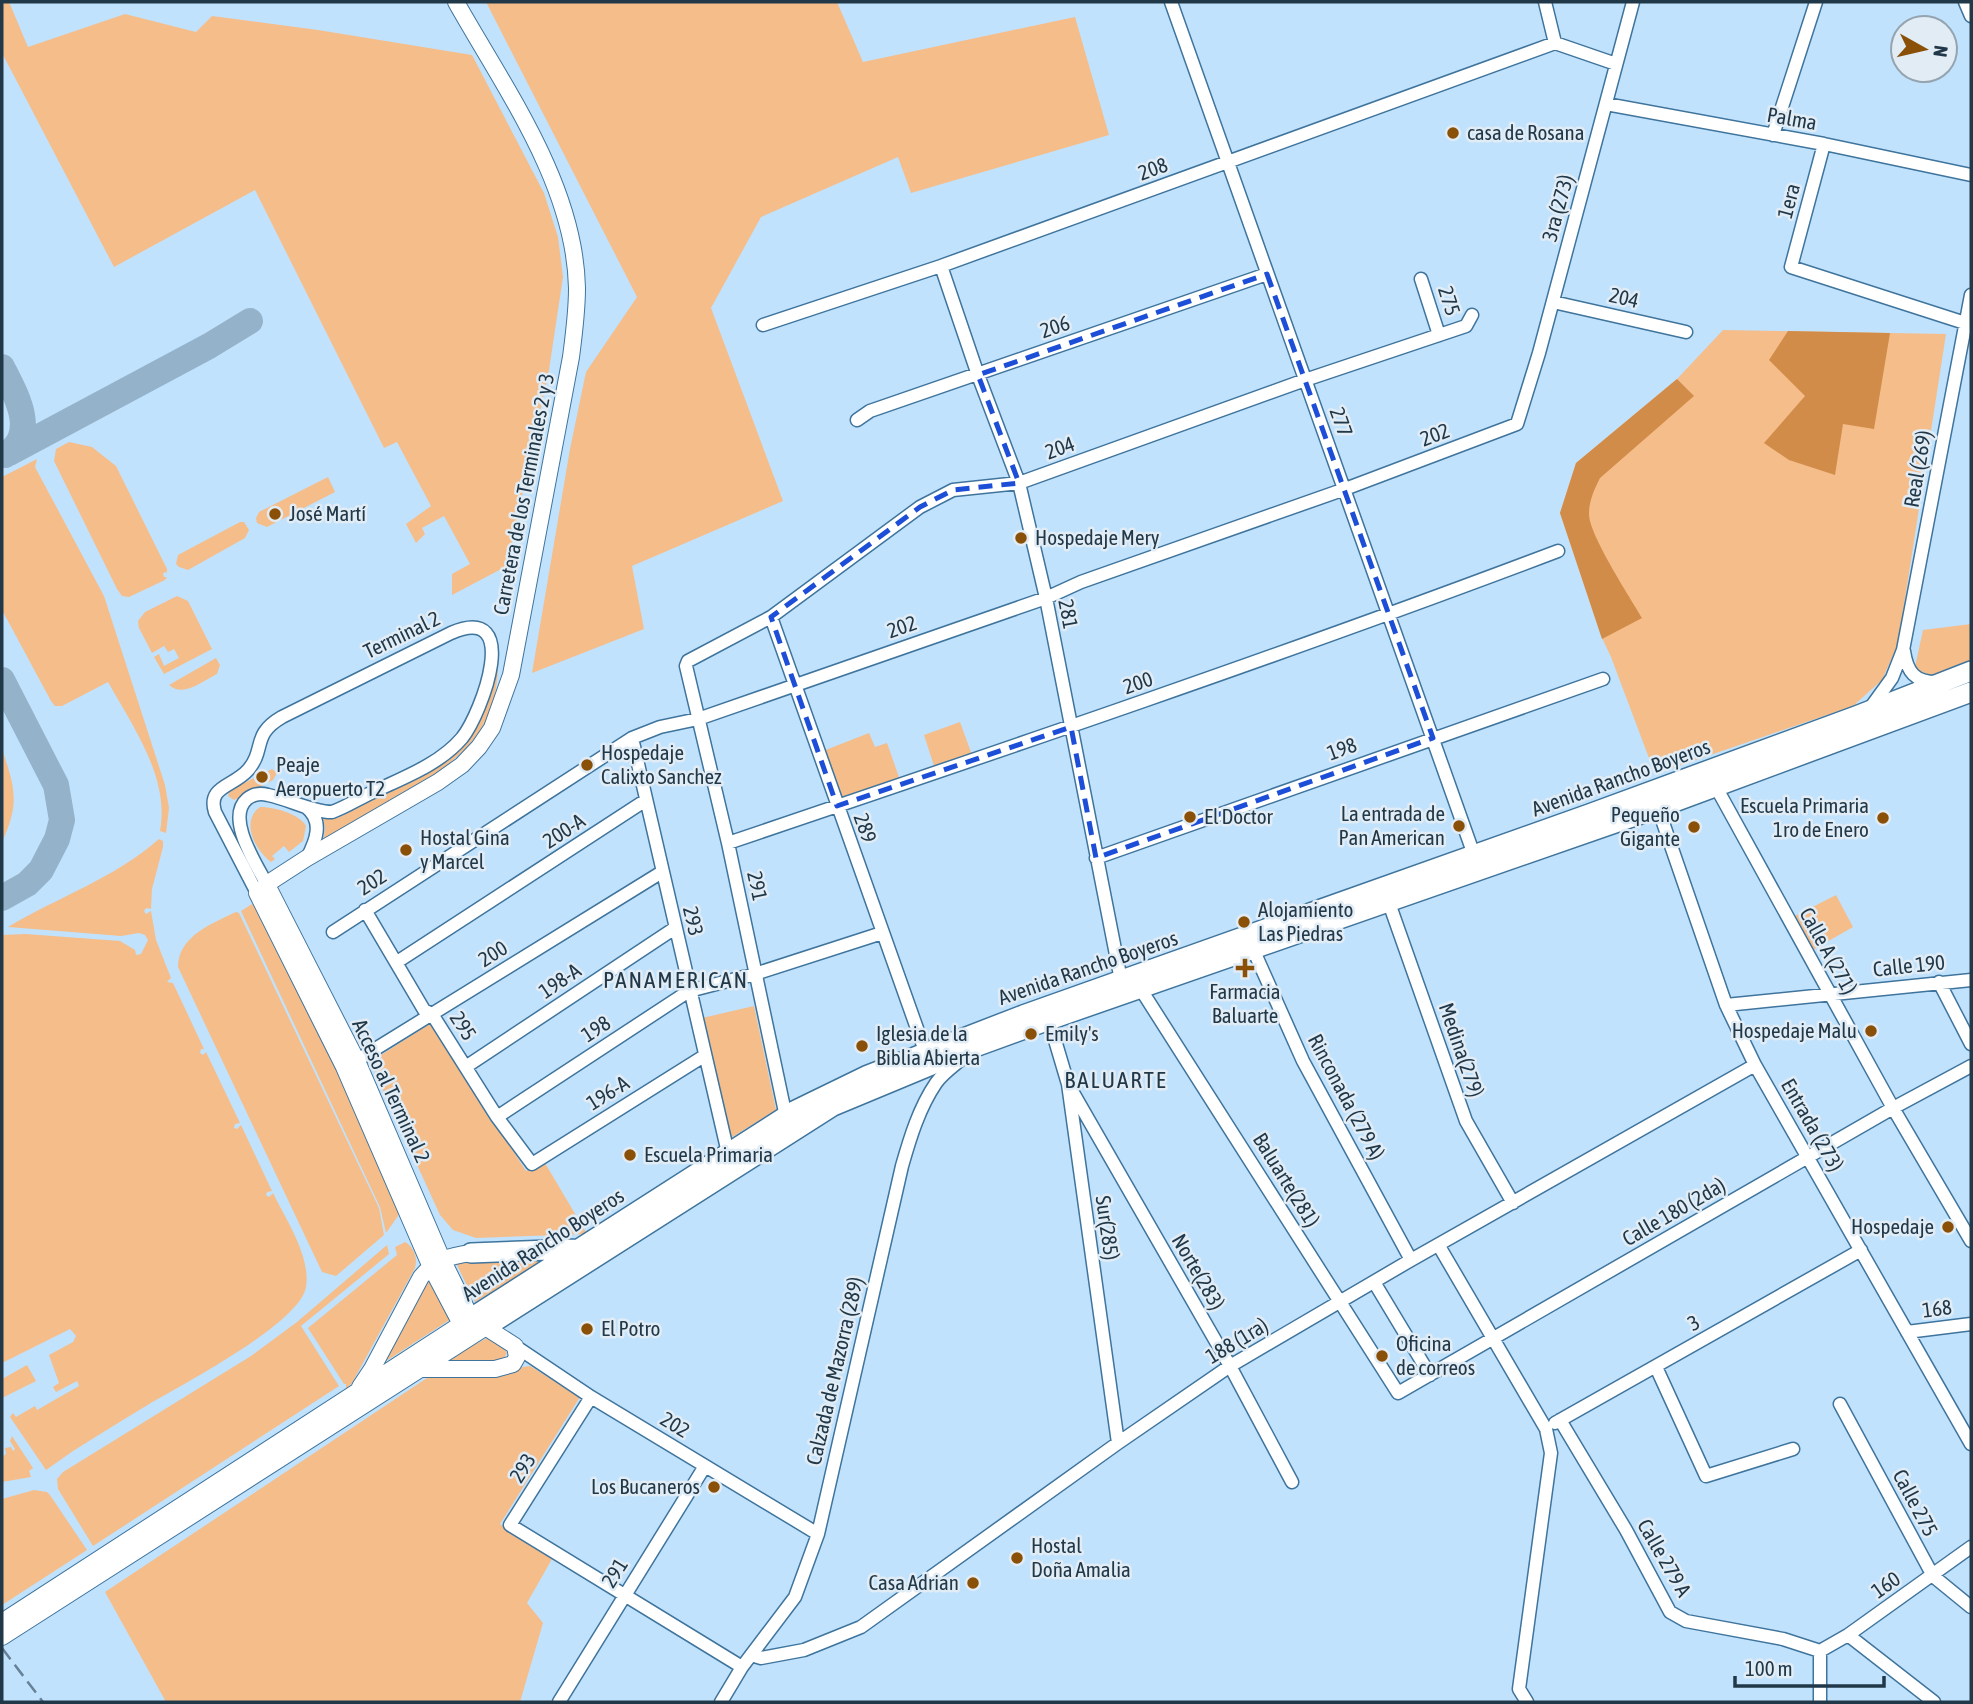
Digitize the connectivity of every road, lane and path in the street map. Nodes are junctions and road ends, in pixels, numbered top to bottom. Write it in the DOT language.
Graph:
graph roads {
  1 [pos="456,2"];
  2 [pos="1171,2"];
  3 [pos="1545,2"];
  4 [pos="1633,2"];
  5 [pos="1816,2"];
  6 [pos="1965,2"];
  7 [pos="1971,16"];
  8 [pos="1555,43"];
  9 [pos="1616,64"];
  10 [pos="1606,104"];
  11 [pos="1773,135"];
  12 [pos="1824,144"];
  13 [pos="1226,162"];
  14 [pos="1971,175"];
  15 [pos="941,266"];
  16 [pos="1267,274"];
  17 [pos="1421,279"];
  18 [pos="1971,295"];
  19 [pos="1553,302"];
  20 [pos="1472,315"];
  21 [pos="1965,323"];
  22 [pos="763,325"];
  23 [pos="1686,332"];
  24 [pos="1439,335"];
  25 [pos="978,374"];
  26 [pos="1305,380"];
  27 [pos="857,420"];
  28 [pos="1517,424"];
  29 [pos="1019,483"];
  30 [pos="1345,489"];
  31 [pos="1558,551"];
  32 [pos="1046,598"];
  33 [pos="1389,615"];
  34 [pos="771,617"];
  35 [pos="1903,650"];
  36 [pos="687,663"];
  37 [pos="1970,676"];
  38 [pos="1602,679"];
  39 [pos="1947,681"];
  40 [pos="794,684"];
  41 [pos="1856,716"];
  42 [pos="698,719"];
  43 [pos="1071,727"];
  44 [pos="632,738"];
  45 [pos="1433,738"];
  46 [pos="1716,787"];
  47 [pos="646,800"];
  48 [pos="303,805"];
  49 [pos="837,806"];
  50 [pos="1658,808"];
  51 [pos="728,843"];
  52 [pos="1474,855"];
  53 [pos="307,858"];
  54 [pos="1096,858"];
  55 [pos="662,872"];
  56 [pos="262,889"];
  57 [pos="1389,902"];
  58 [pos="365,910"];
  59 [pos="675,928"];
  60 [pos="333,932"];
  61 [pos="882,933"];
  62 [pos="1253,949"];
  63 [pos="397,962"];
  64 [pos="755,974"];
  65 [pos="1121,980"];
  66 [pos="1971,980"];
  67 [pos="1939,982"];
  68 [pos="1140,988"];
  69 [pos="689,991"];
  70 [pos="1830,994"];
  71 [pos="1726,1004"];
  72 [pos="432,1014"];
  73 [pos="1049,1020"];
  74 [pos="1971,1044"];
  75 [pos="975,1047"];
  76 [pos="925,1051"];
  77 [pos="704,1056"];
  78 [pos="350,1064"];
  79 [pos="1755,1065"];
  80 [pos="467,1066"];
  81 [pos="1971,1066"];
  82 [pos="1068,1084"];
  83 [pos="1893,1108"];
  84 [pos="497,1117"];
  85 [pos="786,1117"];
  86 [pos="727,1153"];
  87 [pos="1808,1157"];
  88 [pos="532,1164"];
  89 [pos="1513,1203"];
  90 [pos="432,1236"];
  91 [pos="1971,1241"];
  92 [pos="1439,1246"];
  93 [pos="578,1249"];
  94 [pos="1861,1250"];
  95 [pos="471,1252"];
  96 [pos="1411,1260"];
  97 [pos="436,1262"];
  98 [pos="1374,1282"];
  99 [pos="1341,1302"];
  100 [pos="472,1323"];
  101 [pos="1971,1324"];
  102 [pos="1907,1332"];
  103 [pos="1494,1339"];
  104 [pos="515,1354"];
  105 [pos="1230,1366"];
  106 [pos="1656,1367"];
  107 [pos="419,1369"];
  108 [pos="1430,1376"];
  109 [pos="1398,1394"];
  110 [pos="351,1396"];
  111 [pos="591,1397"];
  112 [pos="1840,1404"];
  113 [pos="1560,1420"];
  114 [pos="1546,1429"];
  115 [pos="1118,1443"];
  116 [pos="1971,1444"];
  117 [pos="1793,1449"];
  118 [pos="705,1466"];
  119 [pos="1292,1482"];
  120 [pos="818,1534"];
  121 [pos="1971,1547"];
  122 [pos="1933,1576"];
  123 [pos="625,1594"];
  124 [pos="1971,1606"];
  125 [pos="2,1622"];
  126 [pos="1848,1635"];
  127 [pos="2,1637"];
  128 [pos="1820,1651"];
  129 [pos="751,1655"];
  130 [pos="742,1667"];
  131 [pos="559,1702"];
  132 [pos="721,1702"];
  133 [pos="1527,1702"];
  134 [pos="1820,1702"];
  135 [pos="1934,1702"];
  1 -- 53 [label="main road, Carretera de los Terminales 2 y 3"];
  2 -- 13 [label="street, 277"];
  3 -- 8 [label="street"];
  4 -- 9 [label="street, 3ra (273)"];
  5 -- 11 [label="street"];
  6 -- 7 [label="street"];
  8 -- 9 [label="street"];
  8 -- 13 [label="street, 208"];
  9 -- 10 [label="street, 3ra (273)"];
  10 -- 11 [label="street, Palma"];
  10 -- 19 [label="street, 3ra (273)"];
  11 -- 12 [label="street, Palma"];
  12 -- 14 [label="street, Palma"];
  12 -- 21 [label="street, 1era"];
  13 -- 15 [label="street, 208"];
  13 -- 16 [label="street, 277"];
  15 -- 22 [label="street, 208"];
  15 -- 25 [label="street, 281"];
  16 -- 25 [label="street, 206"];
  16 -- 26 [label="street, 277"];
  17 -- 24 [label="street, 275"];
  18 -- 21 [label="street, Real (269)"];
  19 -- 23 [label="street, 204"];
  19 -- 28 [label="street, 3ra (273)"];
  20 -- 24 [label="street, 204"];
  21 -- 35 [label="street, Real (269)"];
  24 -- 26 [label="street, 204"];
  25 -- 27 [label="street, 206"];
  25 -- 29 [label="street, 281"];
  26 -- 29 [label="street, 204"];
  26 -- 30 [label="street, 277"];
  28 -- 30 [label="street, 202"];
  29 -- 32 [label="street, 281"];
  29 -- 34 [label="street, 204"];
  30 -- 32 [label="street, 202"];
  30 -- 33 [label="street, 277"];
  31 -- 33 [label="street, 200"];
  32 -- 40 [label="street, 202"];
  32 -- 43 [label="street, 281"];
  33 -- 43 [label="street, 200"];
  33 -- 45 [label="street, 277"];
  34 -- 36 [label="street, 204"];
  34 -- 40 [label="street, 289"];
  35 -- 39 [label="street"];
  35 -- 41 [label="street, Real (269)"];
  36 -- 42 [label="street, 291"];
  37 -- 39 [label="highway, Avenida Rancho Boyeros"];
  37 -- 46 [label="highway, Avenida Rancho Boyeros"];
  38 -- 45 [label="street, 198"];
  39 -- 41 [label="highway, Avenida Rancho Boyeros"];
  40 -- 42 [label="street, 202"];
  40 -- 49 [label="street, 289"];
  41 -- 52 [label="highway, Avenida Rancho Boyeros"];
  42 -- 44 [label="street, 202"];
  42 -- 51 [label="street, 291"];
  43 -- 49 [label="street, 200"];
  43 -- 54 [label="street, 281"];
  44 -- 47 [label="street, 293"];
  44 -- 58 [label="street, 202"];
  45 -- 52 [label="street, 277"];
  45 -- 54 [label="street, 198"];
  46 -- 50 [label="highway, Avenida Rancho Boyeros"];
  46 -- 70 [label="street, Calle A (271)"];
  47 -- 55 [label="street, 293"];
  47 -- 63 [label="street, 200-A"];
  48 -- 53 [label="street"];
  48 -- 56 [label="street, Terminal 2"];
  48 -- 56 [label="street, Terminal 2"];
  49 -- 51 [label="street, 200"];
  49 -- 61 [label="street, 289"];
  50 -- 57 [label="highway, Avenida Rancho Boyeros"];
  50 -- 71 [label="street, Entrada (273)"];
  51 -- 64 [label="street, 291"];
  52 -- 65 [label="highway, Avenida Rancho Boyeros"];
  53 -- 56 [label="main road, Carretera de los Terminales 2 y 3"];
  54 -- 65 [label="street, 281"];
  55 -- 59 [label="street, 293"];
  55 -- 72 [label="street, 200"];
  56 -- 78 [label="main road, Acceso al Terminal 2"];
  57 -- 62 [label="highway, Avenida Rancho Boyeros"];
  57 -- 89 [label="street, Medina(279)"];
  58 -- 60 [label="street, 202"];
  58 -- 63 [label="street, 295"];
  59 -- 69 [label="street, 293"];
  59 -- 80 [label="street, 198-A"];
  61 -- 64 [label="street, 198"];
  61 -- 76 [label="street, 289"];
  62 -- 68 [label="highway, Avenida Rancho Boyeros"];
  62 -- 96 [label="street, Rinconada (279 A)"];
  63 -- 72 [label="street, 295"];
  64 -- 69 [label="street, 198"];
  64 -- 85 [label="street, 291"];
  65 -- 76 [label="highway, Avenida Rancho Boyeros"];
  66 -- 67 [label="street, Calle 190"];
  67 -- 70 [label="street, Calle 190"];
  67 -- 74 [label="street"];
  68 -- 73 [label="highway, Avenida Rancho Boyeros"];
  68 -- 99 [label="street, Baluarte(281)"];
  69 -- 77 [label="street, 293"];
  69 -- 84 [label="street, 198"];
  70 -- 71 [label="street, Calle 190"];
  70 -- 83 [label="street, Calle A (271)"];
  71 -- 79 [label="street, Entrada (273)"];
  72 -- 78 [label="street, 200"];
  72 -- 80 [label="street, 295"];
  73 -- 75 [label="highway, Avenida Rancho Boyeros"];
  73 -- 82 [label="street, Sur(285)"];
  75 -- 100 [label="highway, Avenida Rancho Boyeros"];
  75 -- 120 [label="street, Calzada de Mazorra (289)"];
  76 -- 85 [label="highway, Avenida Rancho Boyeros"];
  77 -- 86 [label="street, 293"];
  77 -- 88 [label="street, 196-A"];
  78 -- 90 [label="main road, Acceso al Terminal 2"];
  78 -- 97 [label="main road, Acceso al Terminal 2"];
  79 -- 87 [label="street, Entrada (273)"];
  79 -- 89 [label="street, 188 (1ra)"];
  80 -- 84 [label="street, 295"];
  81 -- 83 [label="street, Calle 180 (2da)"];
  82 -- 105 [label="street, Norte(283)"];
  82 -- 115 [label="street, Sur(285)"];
  83 -- 87 [label="street, Calle 180 (2da)"];
  83 -- 91 [label="street, Calle A (271)"];
  84 -- 88 [label="street, 295"];
  85 -- 86 [label="highway, Avenida Rancho Boyeros"];
  86 -- 93 [label="highway, Avenida Rancho Boyeros"];
  87 -- 94 [label="street, Entrada (273)"];
  87 -- 103 [label="street, Calle 180 (2da)"];
  89 -- 92 [label="street, 188 (1ra)"];
  90 -- 95 [label="main road"];
  90 -- 97 [label="main road, Acceso al Terminal 2"];
  92 -- 96 [label="street, 188 (1ra)"];
  92 -- 103 [label="street"];
  93 -- 95 [label="highway"];
  93 -- 100 [label="highway, Avenida Rancho Boyeros"];
  94 -- 102 [label="street, Entrada (273)"];
  94 -- 106 [label="street, 3"];
  95 -- 97 [label="main road"];
  96 -- 98 [label="street, 188 (1ra)"];
  97 -- 100 [label="main road, Acceso al Terminal 2"];
  97 -- 110 [label="main road"];
  98 -- 99 [label="street, 188 (1ra)"];
  98 -- 108 [label="street"];
  99 -- 105 [label="street, 188 (1ra)"];
  99 -- 109 [label="street, Baluarte(281)"];
  100 -- 104 [label="main road"];
  100 -- 107 [label="main road, Avenida Rancho Boyeros"];
  100 -- 110 [label="main road, Avenida Rancho Boyeros"];
  101 -- 102 [label="street, 168"];
  102 -- 116 [label="street, Entrada (273)"];
  103 -- 108 [label="street, Calle 180 (2da)"];
  103 -- 114 [label="street"];
  104 -- 107 [label="main road"];
  104 -- 111 [label="street, 202"];
  105 -- 115 [label="street, 188 (1ra)"];
  105 -- 119 [label="street, Norte(283)"];
  106 -- 113 [label="street, 3"];
  106 -- 117 [label="street"];
  107 -- 127 [label="main road, Avenida Rancho Boyeros"];
  108 -- 109 [label="street, Calle 180 (2da)"];
  110 -- 125 [label="main road, Avenida Rancho Boyeros"];
  111 -- 118 [label="street, 202"];
  111 -- 123 [label="street, 293"];
  112 -- 122 [label="street, Calle 275"];
  113 -- 114 [label="street, 3"];
  113 -- 128 [label="street, Calle 279 A"];
  114 -- 133 [label="street"];
  115 -- 129 [label="street, 188 (1ra)"];
  118 -- 120 [label="street, 202"];
  118 -- 123 [label="street, 291"];
  120 -- 129 [label="street, Calzada de Mazorra (289)"];
  121 -- 122 [label="street, 160"];
  122 -- 124 [label="street, Calle 275"];
  122 -- 126 [label="street, 160"];
  123 -- 130 [label="street"];
  123 -- 131 [label="street, 291"];
  126 -- 128 [label="street, 160"];
  126 -- 135 [label="street"];
  128 -- 134 [label="street"];
  129 -- 130 [label="street, Calzada de Mazorra (289)"];
  130 -- 132 [label="street, Calzada de Mazorra (289)"];
}
